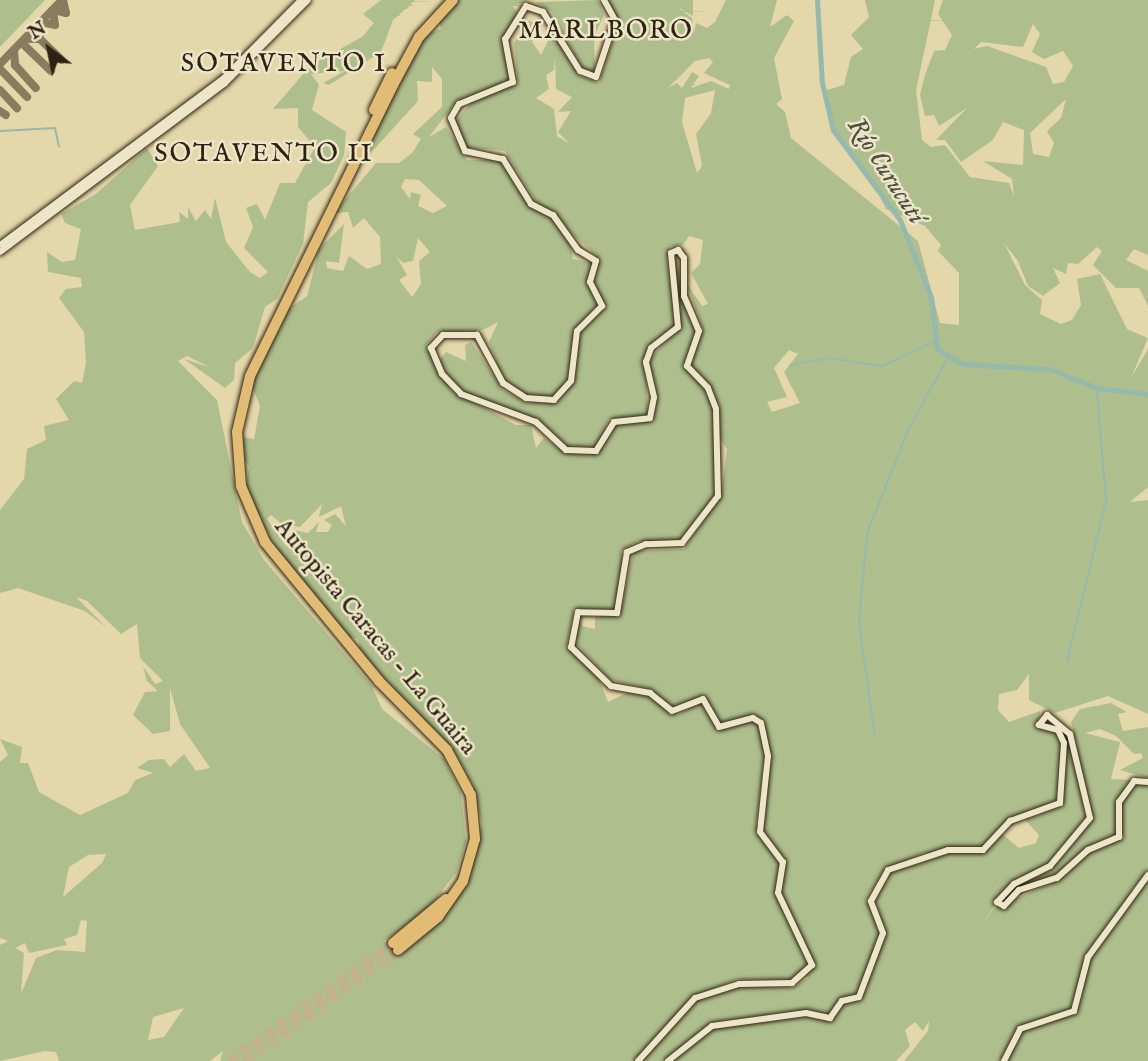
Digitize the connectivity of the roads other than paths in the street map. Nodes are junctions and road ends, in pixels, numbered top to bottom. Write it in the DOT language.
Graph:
graph roads {
  1 [pos="301,0"];
  2 [pos="308,0"];
  3 [pos="446,0"];
  4 [pos="453,0"];
  5 [pos="604,0"];
  6 [pos="0,245"];
  7 [pos="0,252"];
  8 [pos="1148,782"];
  9 [pos="1148,875"];
  10 [pos="638,1061"];
  11 [pos="668,1061"];
  12 [pos="1004,1061"];
  1 -- 6 [label="main road"];
  2 -- 7 [label="main road"];
  3 -- 4 [label="highway, Autopista Caracas - La Guaira"];
  5 -- 10 [label="main road"];
  8 -- 11 [label="main road"];
  9 -- 12 [label="main road"];
}
